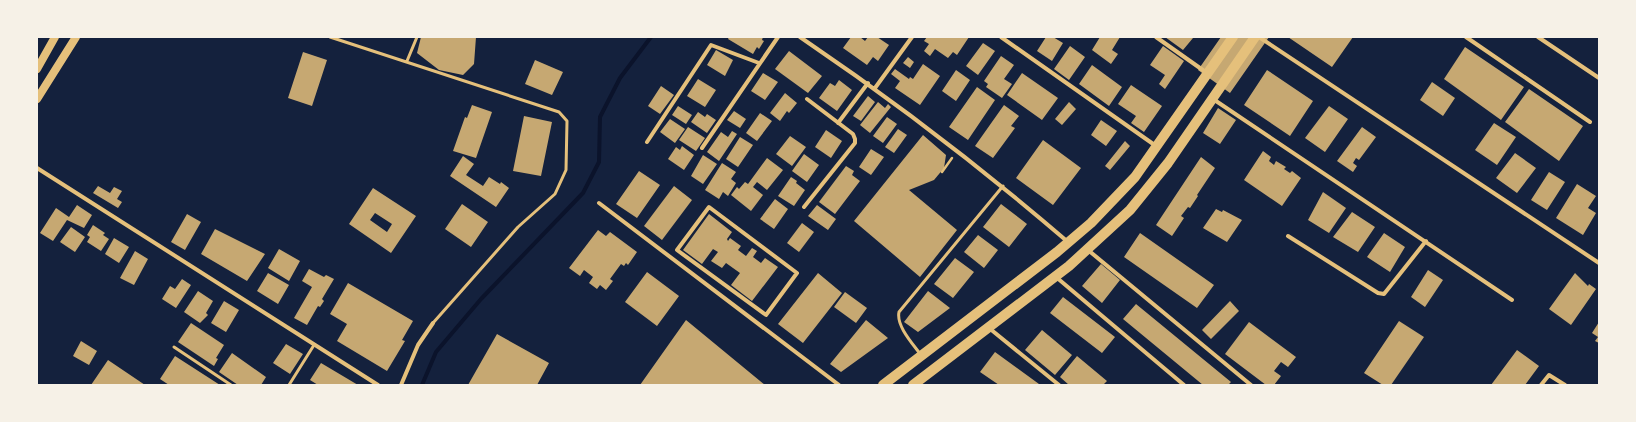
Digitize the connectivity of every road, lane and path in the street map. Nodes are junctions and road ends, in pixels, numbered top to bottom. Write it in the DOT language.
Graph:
graph roads {
  1 [pos="55,37"];
  2 [pos="76,37"];
  3 [pos="330,37"];
  4 [pos="418,37"];
  5 [pos="778,37"];
  6 [pos="800,37"];
  7 [pos="912,37"];
  8 [pos="1001,37"];
  9 [pos="1156,37"];
  10 [pos="1233,37"];
  11 [pos="1255,37"];
  12 [pos="1259,37"];
  13 [pos="1466,37"];
  14 [pos="1538,37"];
  15 [pos="407,61"];
  16 [pos="759,63"];
  17 [pos="37,69"];
  18 [pos="1208,73"];
  19 [pos="1599,78"];
  20 [pos="868,83"];
  21 [pos="874,88"];
  22 [pos="37,99"];
  23 [pos="807,99"];
  24 [pos="1213,99"];
  25 [pos="1590,122"];
  26 [pos="838,123"];
  27 [pos="647,142"];
  28 [pos="1156,147"];
  29 [pos="702,148"];
  30 [pos="953,157"];
  31 [pos="37,168"];
  32 [pos="942,172"];
  33 [pos="1003,186"];
  34 [pos="599,203"];
  35 [pos="804,207"];
  36 [pos="1288,236"];
  37 [pos="1426,241"];
  38 [pos="1068,243"];
  39 [pos="1088,250"];
  40 [pos="1599,263"];
  41 [pos="1056,277"];
  42 [pos="729,288"];
  43 [pos="723,297"];
  44 [pos="1512,300"];
  45 [pos="433,323"];
  46 [pos="989,328"];
  47 [pos="314,345"];
  48 [pos="174,347"];
  49 [pos="921,356"];
  50 [pos="231,385"];
  51 [pos="289,385"];
  52 [pos="378,385"];
  53 [pos="400,385"];
  54 [pos="839,385"];
  55 [pos="883,385"];
  56 [pos="913,385"];
  57 [pos="1059,385"];
  58 [pos="1184,385"];
  59 [pos="1251,385"];
  60 [pos="1541,385"];
  61 [pos="1565,385"];
  1 -- 17 [label="main road"];
  2 -- 22 [label="main road"];
  3 -- 15 [label="lane"];
  4 -- 15 [label="lane"];
  5 -- 16 [label="street"];
  6 -- 20 [label="street"];
  7 -- 21 [label="street"];
  8 -- 28 [label="street"];
  9 -- 18 [label="street"];
  10 -- 18 [label="main road"];
  11 -- 24 [label="main road"];
  12 -- 40 [label="street"];
  13 -- 25 [label="street"];
  14 -- 19 [label="street"];
  15 -- 45 [label="lane"];
  16 -- 27 [label="street"];
  16 -- 29 [label="street"];
  18 -- 28 [label="main road"];
  20 -- 21 [label="street"];
  20 -- 26 [label="street"];
  21 -- 33 [label="street"];
  23 -- 26 [label="street"];
  24 -- 37 [label="street"];
  24 -- 39 [label="main road"];
  26 -- 35 [label="street"];
  28 -- 38 [label="main road"];
  30 -- 32 [label="path"];
  31 -- 47 [label="street"];
  33 -- 38 [label="street"];
  33 -- 49 [label="lane"];
  34 -- 43 [label="street"];
  36 -- 37 [label="street"];
  37 -- 44 [label="street"];
  38 -- 49 [label="main road"];
  39 -- 41 [label="main road"];
  39 -- 59 [label="street"];
  41 -- 46 [label="main road"];
  41 -- 58 [label="street"];
  42 -- 42 [label="street"];
  42 -- 43 [label="street"];
  43 -- 54 [label="street"];
  45 -- 53 [label="street"];
  46 -- 56 [label="main road"];
  46 -- 57 [label="street"];
  47 -- 51 [label="lane"];
  47 -- 52 [label="street"];
  48 -- 50 [label="lane"];
  49 -- 55 [label="main road"];
  60 -- 61 [label="street"];
}
